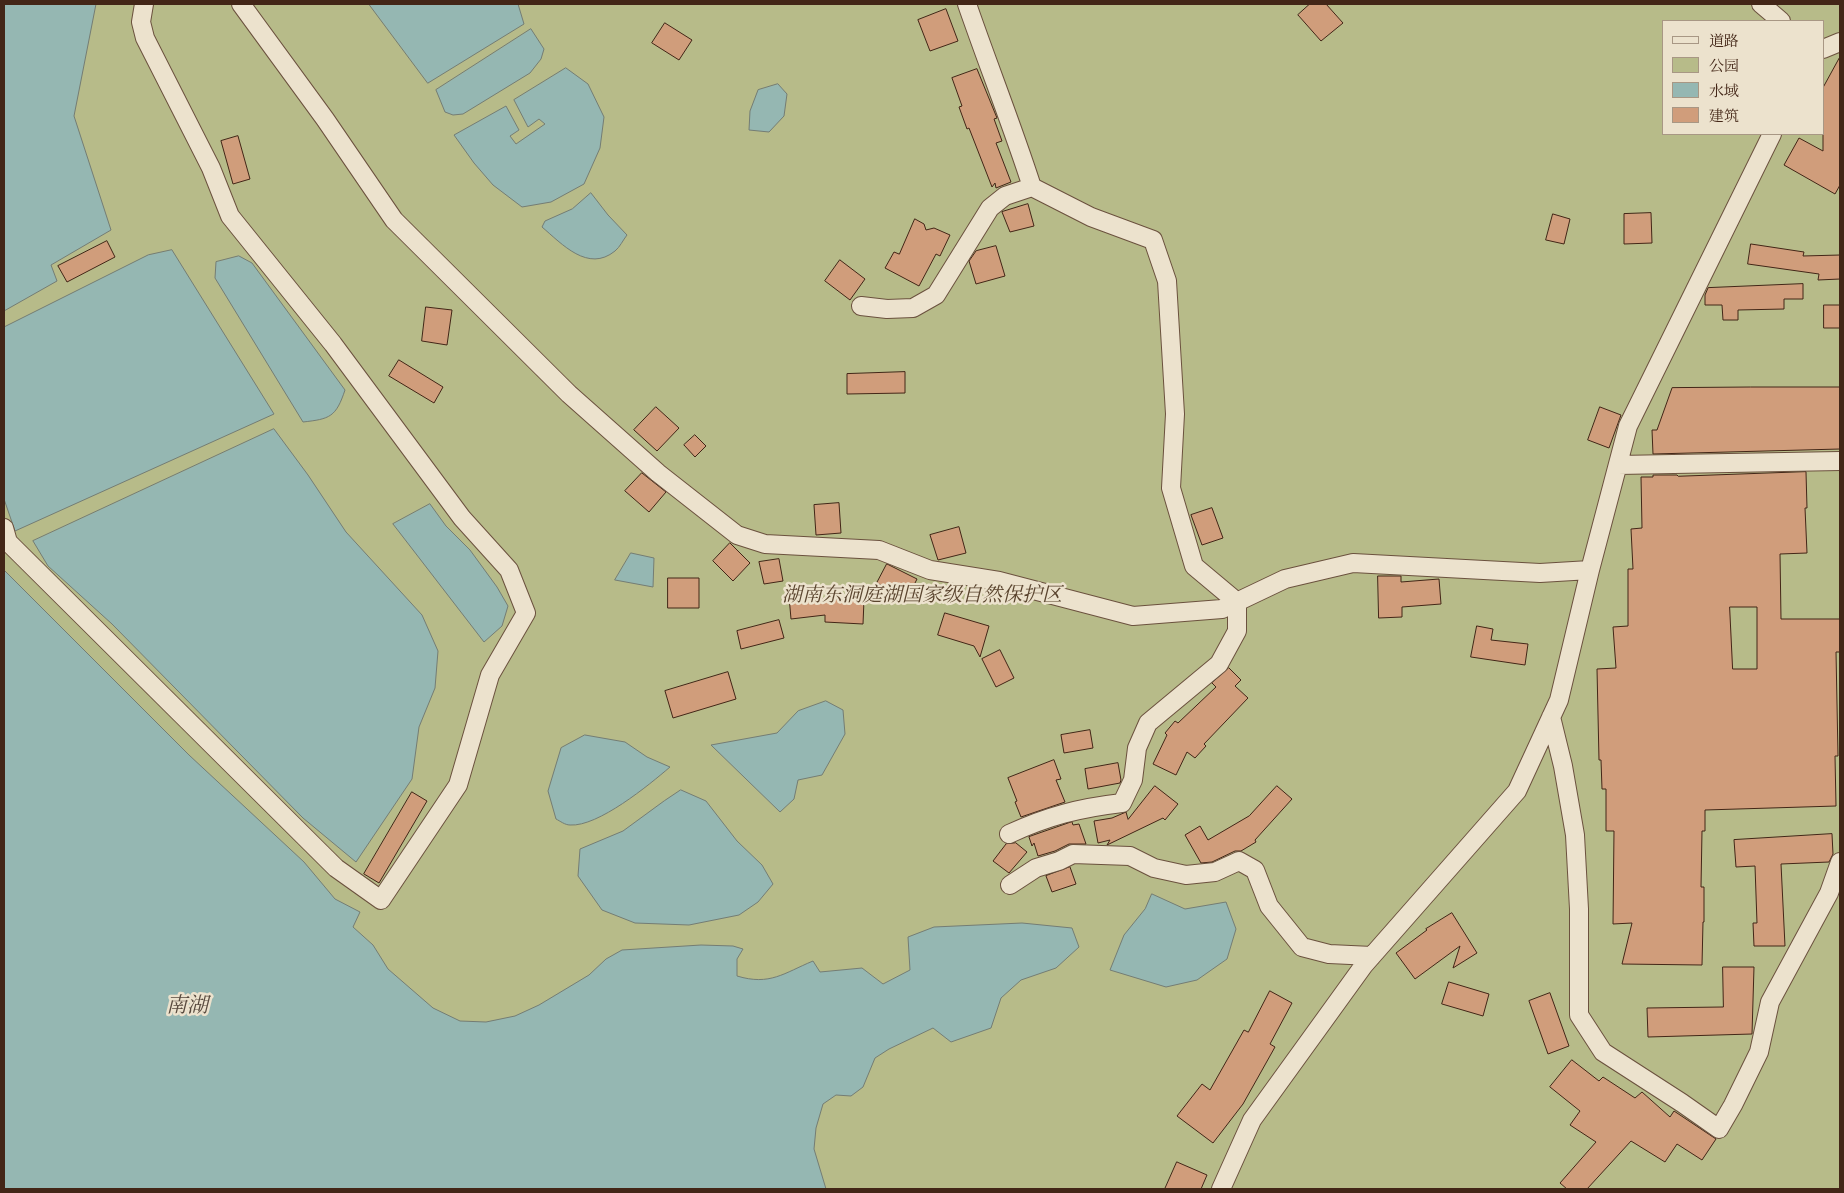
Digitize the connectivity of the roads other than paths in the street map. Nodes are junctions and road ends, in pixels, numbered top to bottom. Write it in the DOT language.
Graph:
graph roads {
  1 [pos="144,4"];
  2 [pos="241,4"];
  3 [pos="967,4"];
  4 [pos="1761,4"];
  5 [pos="1780,20"];
  6 [pos="1840,42"];
  7 [pos="1824,49"];
  8 [pos="1772,135"];
  9 [pos="1032,187"];
  10 [pos="861,306"];
  11 [pos="1840,461"];
  12 [pos="1618,465"];
  13 [pos="4,528"];
  14 [pos="1590,570"];
  15 [pos="1237,602"];
  16 [pos="1552,717"];
  17 [pos="1009,834"];
  18 [pos="1840,862"];
  19 [pos="1010,885"];
  20 [pos="1372,956"];
  21 [pos="1224,1187"];
  1 -- 13 [label="street"];
  2 -- 15 [label="street"];
  3 -- 9 [label="street"];
  4 -- 5 [label="street"];
  6 -- 7 [label="street"];
  8 -- 12 [label="street"];
  9 -- 10 [label="street"];
  9 -- 15 [label="street"];
  11 -- 12 [label="street"];
  12 -- 14 [label="street"];
  14 -- 15 [label="street"];
  14 -- 16 [label="street"];
  15 -- 17 [label="street"];
  16 -- 18 [label="street"];
  16 -- 20 [label="street"];
  19 -- 20 [label="street"];
  20 -- 21 [label="street"];
}
